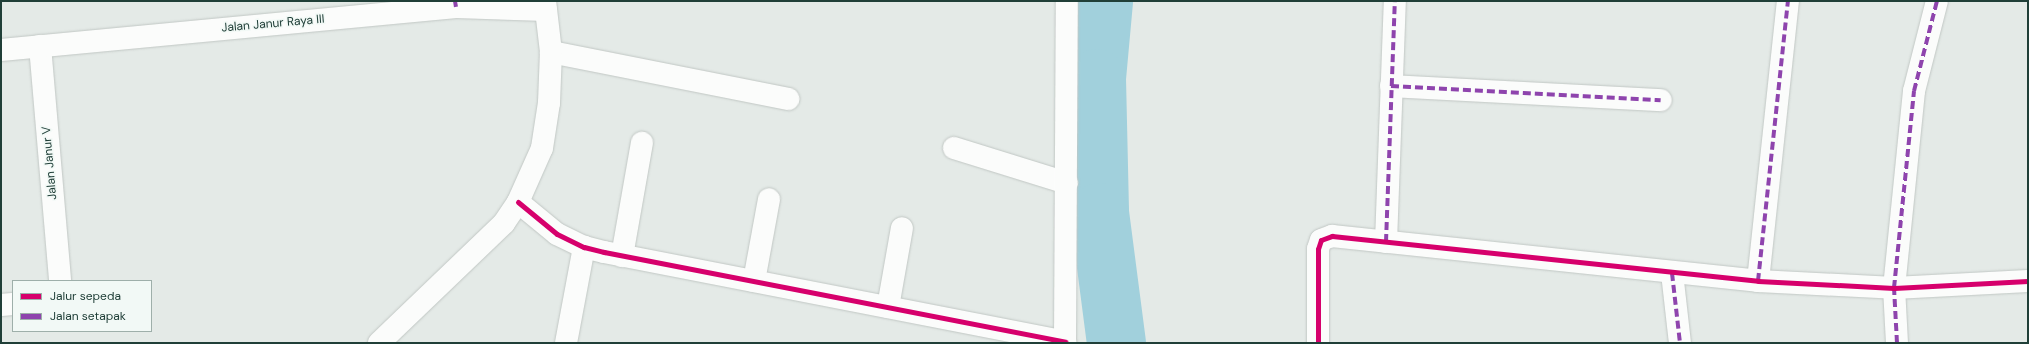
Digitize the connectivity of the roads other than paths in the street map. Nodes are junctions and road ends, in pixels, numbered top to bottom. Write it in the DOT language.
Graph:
graph roads {
  1 [pos="1067,1"];
  2 [pos="1395,1"];
  3 [pos="1788,1"];
  4 [pos="1937,1"];
  5 [pos="456,4"];
  6 [pos="545,6"];
  7 [pos="40,46"];
  8 [pos="1,50"];
  9 [pos="551,52"];
  10 [pos="1391,86"];
  11 [pos="788,99"];
  12 [pos="1661,100"];
  13 [pos="642,143"];
  14 [pos="954,148"];
  15 [pos="1067,183"];
  16 [pos="769,199"];
  17 [pos="518,202"];
  18 [pos="902,228"];
  19 [pos="1386,242"];
  20 [pos="584,247"];
  21 [pos="622,256"];
  22 [pos="1672,273"];
  23 [pos="60,280"];
  24 [pos="754,281"];
  25 [pos="1758,281"];
  26 [pos="2028,281"];
  27 [pos="1894,288"];
  28 [pos="12,304"];
  29 [pos="1,305"];
  30 [pos="888,307"];
  31 [pos="1065,342"];
  32 [pos="379,343"];
  33 [pos="566,343"];
  34 [pos="1318,343"];
  35 [pos="1680,343"];
  36 [pos="1897,343"];
  1 -- 15 [label="street"];
  2 -- 10 [label="street"];
  3 -- 25 [label="street"];
  4 -- 27 [label="street"];
  5 -- 6 [label="street, Jalan Janur Raya III"];
  5 -- 7 [label="street, Jalan Janur Raya III"];
  6 -- 9 [label="street"];
  7 -- 8 [label="street, Jalan Janur Raya III"];
  7 -- 23 [label="street, Jalan Janur V"];
  9 -- 11 [label="street"];
  9 -- 17 [label="street"];
  10 -- 12 [label="street"];
  10 -- 19 [label="street"];
  13 -- 21 [label="street"];
  14 -- 15 [label="street"];
  15 -- 31 [label="street"];
  16 -- 24 [label="street"];
  17 -- 20 [label="street"];
  17 -- 32 [label="street"];
  18 -- 30 [label="street"];
  19 -- 22 [label="street"];
  19 -- 34 [label="street"];
  20 -- 21 [label="street"];
  20 -- 33 [label="street"];
  21 -- 24 [label="street"];
  22 -- 25 [label="street"];
  22 -- 35 [label="street"];
  24 -- 30 [label="street"];
  25 -- 27 [label="street"];
  26 -- 27 [label="street"];
  27 -- 36 [label="street"];
  28 -- 29 [label="street"];
  30 -- 31 [label="street"];
}
